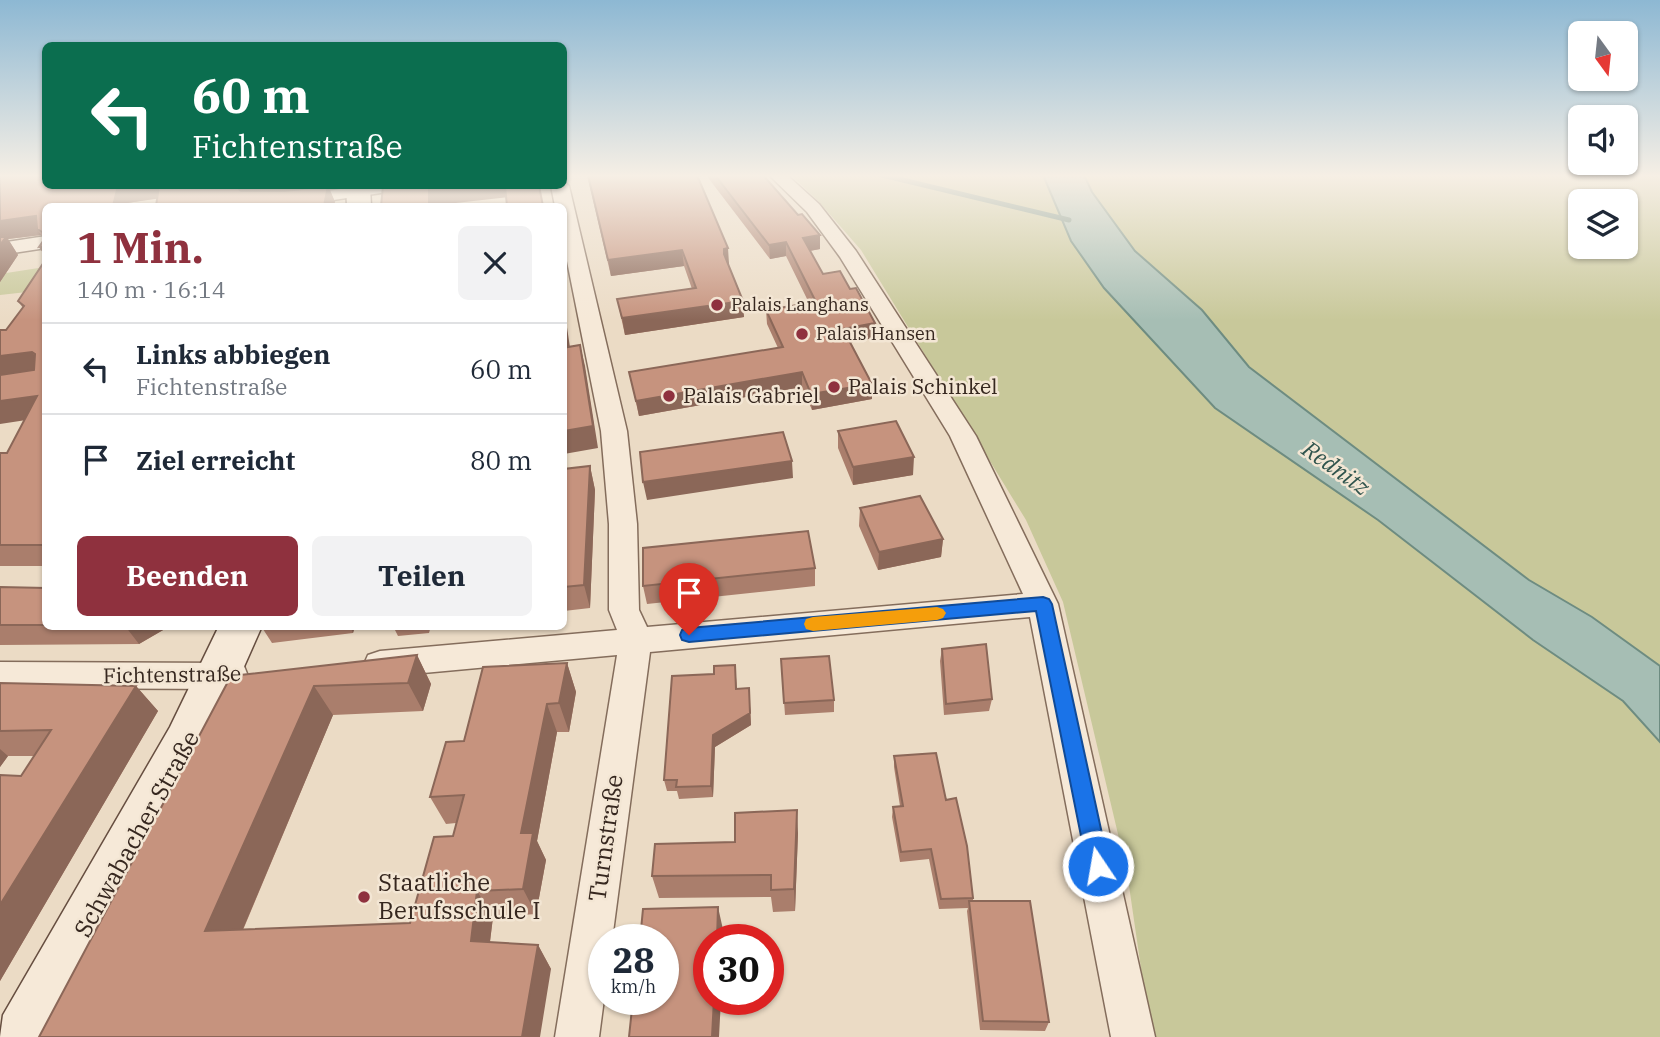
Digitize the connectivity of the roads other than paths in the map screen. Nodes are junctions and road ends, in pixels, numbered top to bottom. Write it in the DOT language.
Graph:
graph roads {
  1 [pos="825,223"];
  2 [pos="567,239"];
  3 [pos="42,243"];
  4 [pos="0,249"];
  5 [pos="574,304"];
  6 [pos="1043,604"];
  7 [pos="239,630"];
  8 [pos="636,639"];
  9 [pos="348,666"];
  10 [pos="267,673"];
  11 [pos="0,675"];
  12 [pos="218,677"];
  13 [pos="25,1037"];
  14 [pos="577,1037"];
  15 [pos="1133,1037"];
  1 -- 6 [label="street"];
  2 -- 5 [label="street"];
  3 -- 4 [label="street"];
  5 -- 8 [label="street"];
  6 -- 8 [label="street"];
  6 -- 15 [label="street"];
  7 -- 12 [label="main road, Schwabacher Straße"];
  8 -- 9 [label="street"];
  8 -- 14 [label="street, Turnstraße"];
  10 -- 12 [label="street, Fichtenstraße"];
  11 -- 12 [label="street, Fichtenstraße"];
  12 -- 13 [label="main road, Schwabacher Straße"];
}
